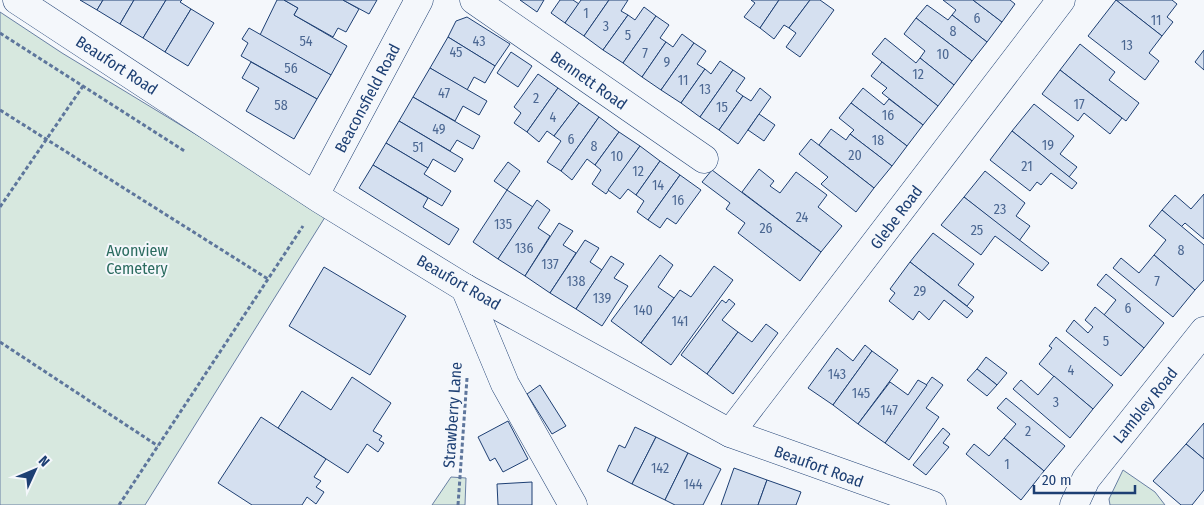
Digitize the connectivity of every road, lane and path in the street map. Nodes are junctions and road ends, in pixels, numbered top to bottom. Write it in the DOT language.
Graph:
graph roads {
  1 [pos="17,0"];
  2 [pos="419,0"];
  3 [pos="474,0"];
  4 [pos="1061,0"];
  5 [pos="0,33"];
  6 [pos="83,86"];
  7 [pos="0,110"];
  8 [pos="47,140"];
  9 [pos="192,155"];
  10 [pos="704,159"];
  11 [pos="317,197"];
  12 [pos="0,207"];
  13 [pos="296,220"];
  14 [pos="304,225"];
  15 [pos="268,279"];
  16 [pos="465,288"];
  17 [pos="480,329"];
  18 [pos="1204,331"];
  19 [pos="0,342"];
  20 [pos="730,433"];
  21 [pos="158,446"];
  22 [pos="119,505"];
  23 [pos="458,505"];
  24 [pos="573,505"];
  25 [pos="932,505"];
  26 [pos="1074,505"];
  1 -- 11 [label="street, Beaufort Road"];
  2 -- 11 [label="street, Beaconsfield Road"];
  3 -- 10 [label="street, Bennett Road"];
  4 -- 20 [label="street, Glebe Road"];
  5 -- 6 [label="path"];
  6 -- 8 [label="path"];
  6 -- 9 [label="path"];
  7 -- 8 [label="path"];
  8 -- 12 [label="path"];
  8 -- 15 [label="path"];
  11 -- 14 [label="path"];
  11 -- 16 [label="street, Beaufort Road"];
  13 -- 14 [label="path"];
  14 -- 15 [label="path"];
  15 -- 21 [label="path"];
  16 -- 17 [label="street"];
  16 -- 20 [label="street, Beaufort Road"];
  17 -- 23 [label="path, Strawberry Lane"];
  17 -- 24 [label="street"];
  18 -- 26 [label="street, Lambley Road"];
  19 -- 21 [label="path"];
  20 -- 25 [label="street, Beaufort Road"];
  21 -- 22 [label="path"];
}
